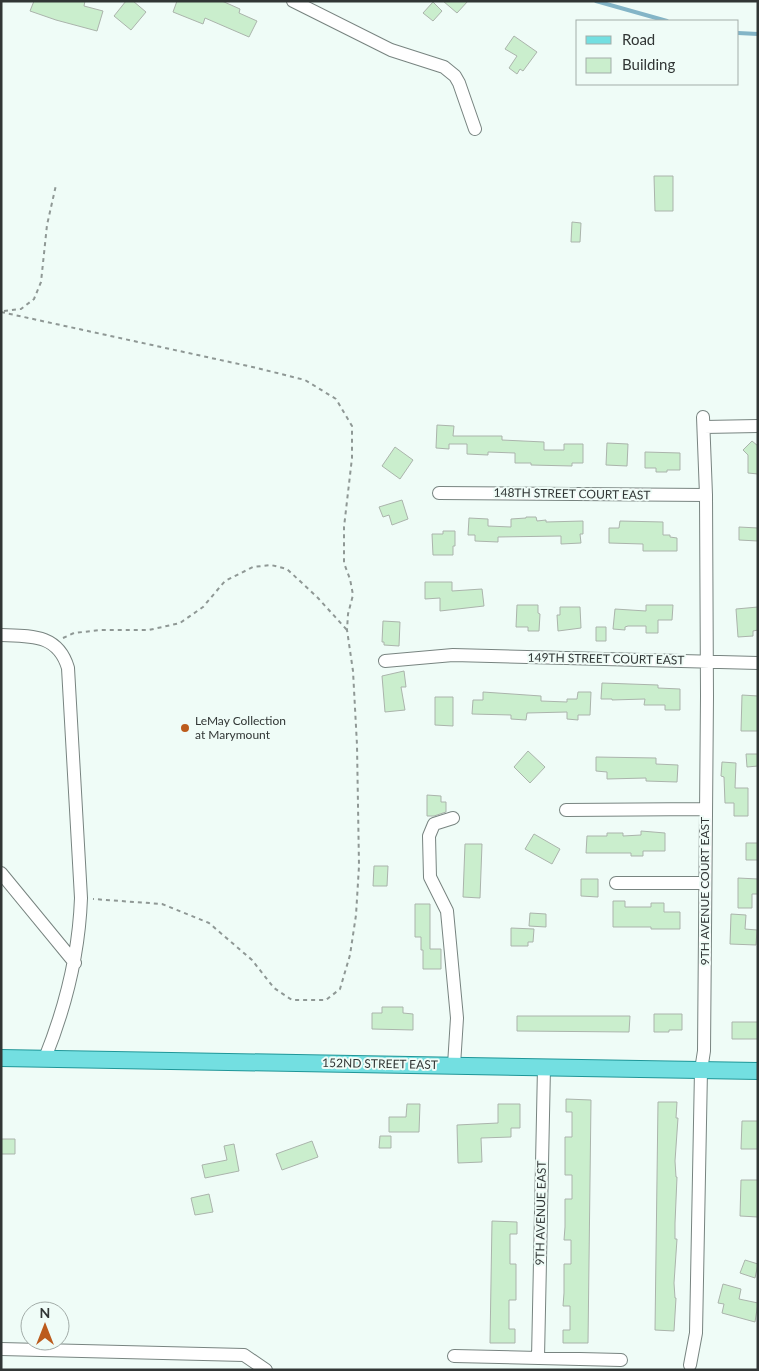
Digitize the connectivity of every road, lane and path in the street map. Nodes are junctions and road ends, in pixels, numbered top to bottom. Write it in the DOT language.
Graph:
graph roads {
  1 [pos="293,1"];
  2 [pos="475,129"];
  3 [pos="56,185"];
  4 [pos="758,426"];
  5 [pos="439,492"];
  6 [pos="706,495"];
  7 [pos="347,630"];
  8 [pos="1,636"];
  9 [pos="52,643"];
  10 [pos="384,661"];
  11 [pos="706,661"];
  12 [pos="758,663"];
  13 [pos="705,809"];
  14 [pos="566,810"];
  15 [pos="454,818"];
  16 [pos="1,873"];
  17 [pos="616,882"];
  18 [pos="704,883"];
  19 [pos="81,898"];
  20 [pos="75,963"];
  21 [pos="1,1058"];
  22 [pos="45,1058"];
  23 [pos="454,1065"];
  24 [pos="544,1067"];
  25 [pos="701,1070"];
  26 [pos="758,1070"];
  27 [pos="1,1349"];
  28 [pos="454,1356"];
  29 [pos="538,1358"];
  30 [pos="621,1360"];
  31 [pos="690,1365"];
  32 [pos="266,1370"];
  1 -- 2 [label="street"];
  3 -- 7 [label="path"];
  4 -- 6 [label="street, 9TH AVENUE COURT EAST"];
  5 -- 6 [label="street, 148TH STREET COURT EAST"];
  6 -- 11 [label="street, 9TH AVENUE COURT EAST"];
  7 -- 9 [label="path"];
  7 -- 19 [label="path"];
  8 -- 9 [label="street"];
  9 -- 19 [label="street"];
  10 -- 11 [label="street, 149TH STREET COURT EAST"];
  11 -- 12 [label="street, 149TH STREET COURT EAST"];
  11 -- 13 [label="street, 9TH AVENUE COURT EAST"];
  13 -- 14 [label="street"];
  13 -- 18 [label="street, 9TH AVENUE COURT EAST"];
  15 -- 23 [label="street"];
  16 -- 20 [label="street"];
  17 -- 18 [label="street"];
  18 -- 25 [label="street, 9TH AVENUE COURT EAST"];
  19 -- 20 [label="street"];
  20 -- 22 [label="street"];
  21 -- 22 [label="main road, 152ND STREET EAST"];
  22 -- 23 [label="main road, 152ND STREET EAST"];
  23 -- 24 [label="main road, 152ND STREET EAST"];
  24 -- 25 [label="main road, 152ND STREET EAST"];
  24 -- 29 [label="street, 9TH AVENUE EAST"];
  25 -- 26 [label="main road, 152ND STREET EAST"];
  25 -- 31 [label="street, 9TH AVENUE COURT EAST"];
  27 -- 32 [label="street"];
  28 -- 29 [label="street"];
  29 -- 30 [label="street"];
}
